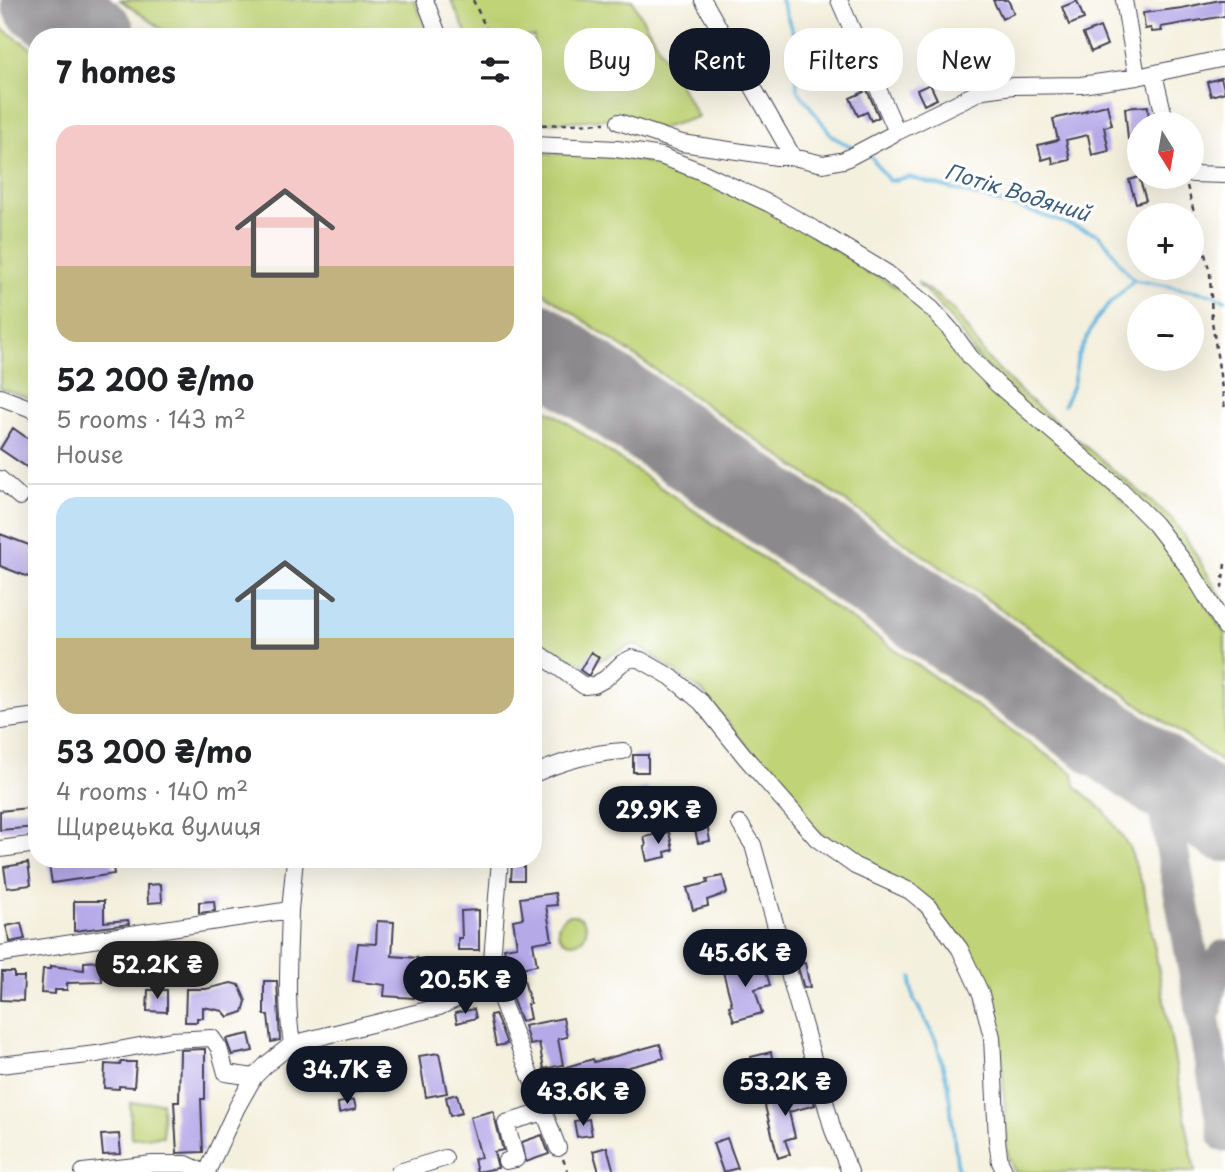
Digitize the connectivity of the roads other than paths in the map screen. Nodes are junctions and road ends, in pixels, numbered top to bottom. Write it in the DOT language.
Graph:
graph roads {
  1 [pos="425,0"];
  2 [pos="703,0"];
  3 [pos="839,0"];
  4 [pos="1124,0"];
  5 [pos="436,28"];
  6 [pos="1225,58"];
  7 [pos="1154,74"];
  8 [pos="1137,77"];
  9 [pos="1163,112"];
  10 [pos="619,122"];
  11 [pos="897,132"];
  12 [pos="542,145"];
  13 [pos="793,157"];
  14 [pos="1204,174"];
  15 [pos="1225,175"];
  16 [pos="3,403"];
  17 [pos="28,409"];
  18 [pos="0,479"];
  19 [pos="20,497"];
  20 [pos="1225,627"];
  21 [pos="542,656"];
  22 [pos="28,717"];
  23 [pos="0,721"];
  24 [pos="623,751"];
  25 [pos="542,771"];
  26 [pos="740,824"];
  27 [pos="28,845"];
  28 [pos="0,849"];
  29 [pos="294,868"];
  30 [pos="499,868"];
  31 [pos="290,910"];
  32 [pos="0,954"];
  33 [pos="491,973"];
  34 [pos="292,1044"];
  35 [pos="0,1065"];
  36 [pos="254,1077"];
  37 [pos="544,1112"];
  38 [pos="558,1148"];
  39 [pos="445,1158"];
  40 [pos="506,1161"];
  41 [pos="83,1172"];
  42 [pos="198,1172"];
  43 [pos="207,1172"];
  44 [pos="399,1172"];
  45 [pos="850,1172"];
  46 [pos="1005,1172"];
  1 -- 5 [label="street"];
  2 -- 13 [label="street"];
  3 -- 11 [label="street"];
  4 -- 8 [label="street"];
  6 -- 7 [label="street"];
  7 -- 8 [label="street"];
  7 -- 9 [label="street"];
  8 -- 11 [label="street"];
  10 -- 13 [label="street"];
  11 -- 13 [label="street"];
  12 -- 20 [label="street"];
  14 -- 15 [label="street"];
  16 -- 17 [label="street"];
  18 -- 19 [label="street"];
  21 -- 46 [label="street"];
  22 -- 23 [label="street"];
  24 -- 25 [label="street"];
  26 -- 45 [label="street"];
  27 -- 28 [label="street"];
  29 -- 31 [label="street"];
  30 -- 33 [label="street"];
  31 -- 32 [label="street"];
  31 -- 34 [label="street"];
  33 -- 34 [label="street"];
  33 -- 37 [label="street"];
  34 -- 36 [label="street"];
  35 -- 36 [label="street"];
  36 -- 43 [label="street"];
  37 -- 38 [label="street"];
  37 -- 40 [label="street"];
  39 -- 44 [label="street"];
  41 -- 42 [label="street"];
}
